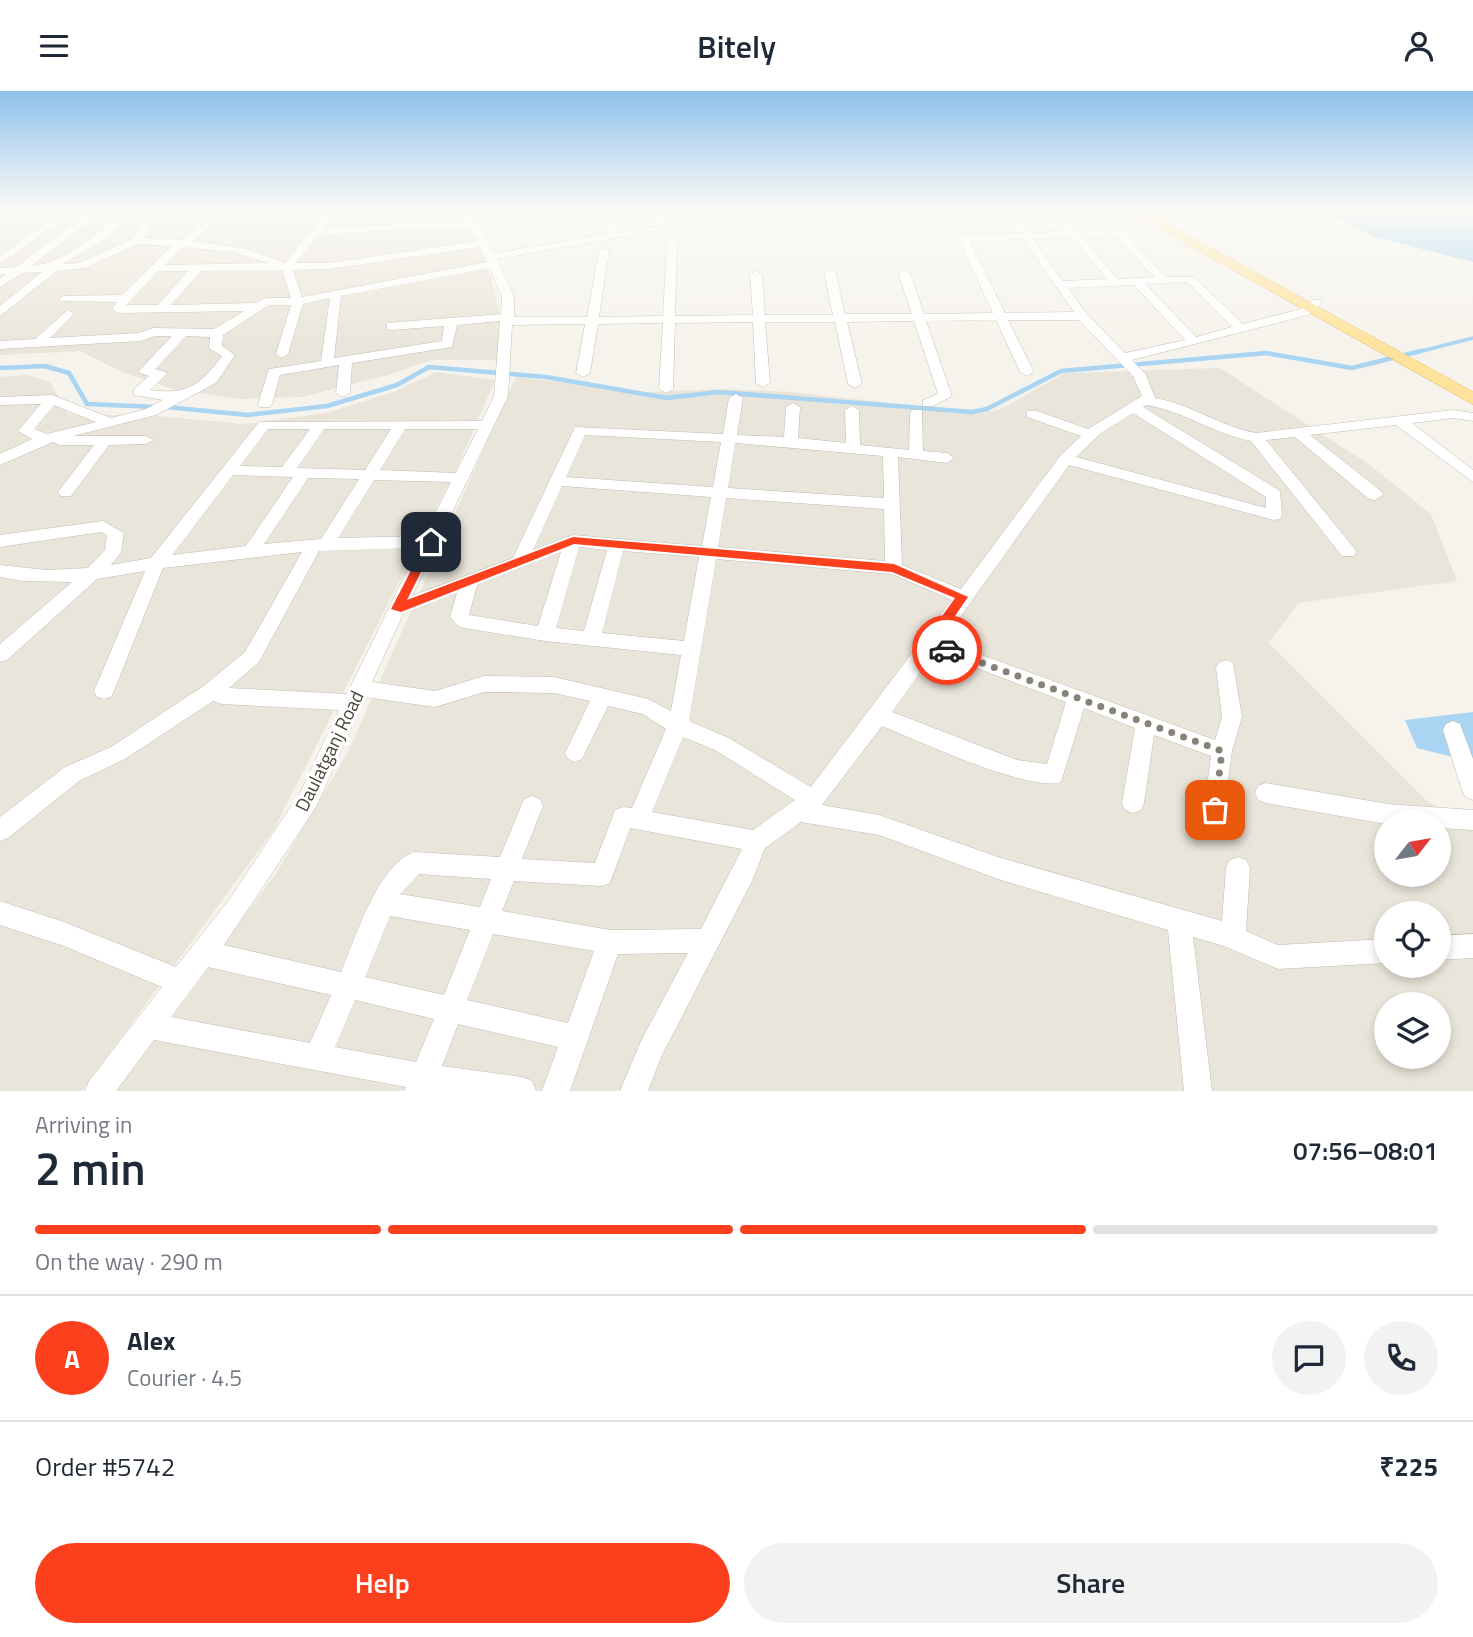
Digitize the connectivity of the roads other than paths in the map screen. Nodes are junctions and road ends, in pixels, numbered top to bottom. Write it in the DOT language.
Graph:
graph roads {
  1 [pos="40,255"];
  2 [pos="73,255"];
  3 [pos="105,255"];
  4 [pos="171,255"];
  5 [pos="258,255"];
  6 [pos="298,255"];
  7 [pos="405,255"];
  8 [pos="488,255"];
  9 [pos="520,255"];
  10 [pos="603,255"];
  11 [pos="672,255"];
  12 [pos="970,255"];
  13 [pos="1039,255"];
  14 [pos="1092,255"];
  15 [pos="1140,255"];
  16 [pos="1218,255"];
  17 [pos="1226,255"];
  18 [pos="491,260"];
  19 [pos="52,268"];
  20 [pos="155,268"];
  21 [pos="197,268"];
  22 [pos="287,268"];
  23 [pos="20,270"];
  24 [pos="0,271"];
  25 [pos="830,273"];
  26 [pos="904,273"];
  27 [pos="756,274"];
  28 [pos="1163,279"];
  29 [pos="1136,281"];
  30 [pos="1115,282"];
  31 [pos="0,284"];
  32 [pos="1060,285"];
  33 [pos="336,294"];
  34 [pos="125,298"];
  35 [pos="65,299"];
  36 [pos="298,301"];
  37 [pos="1314,305"];
  38 [pos="258,307"];
  39 [pos="160,310"];
  40 [pos="0,312"];
  41 [pos="68,314"];
  42 [pos="999,316"];
  43 [pos="1082,316"];
  44 [pos="918,317"];
  45 [pos="840,318"];
  46 [pos="508,319"];
  47 [pos="759,319"];
  48 [pos="590,320"];
  49 [pos="669,320"];
  50 [pos="451,322"];
  51 [pos="391,326"];
  52 [pos="1240,328"];
  53 [pos="183,332"];
  54 [pos="217,333"];
  55 [pos="39,342"];
  56 [pos="1194,342"];
  57 [pos="0,345"];
  58 [pos="1392,349"];
  59 [pos="282,353"];
  60 [pos="346,360"];
  61 [pos="327,363"];
  62 [pos="1129,364"];
  63 [pos="1419,364"];
  64 [pos="1027,372"];
  65 [pos="583,373"];
  66 [pos="763,383"];
  67 [pos="855,384"];
  68 [pos="666,389"];
  69 [pos="1473,390"];
  70 [pos="343,393"];
  71 [pos="736,398"];
  72 [pos="52,399"];
  73 [pos="175,399"];
  74 [pos="1473,399"];
  75 [pos="0,401"];
  76 [pos="265,404"];
  77 [pos="1138,404"];
  78 [pos="793,407"];
  79 [pos="852,410"];
  80 [pos="1032,414"];
  81 [pos="1473,417"];
  82 [pos="1400,421"];
  83 [pos="108,422"];
  84 [pos="401,424"];
  85 [pos="320,425"];
  86 [pos="487,425"];
  87 [pos="1300,433"];
  88 [pos="1091,435"];
  89 [pos="1256,436"];
  90 [pos="729,439"];
  91 [pos="42,440"];
  92 [pos="146,440"];
  93 [pos="104,441"];
  94 [pos="790,442"];
  95 [pos="853,447"];
  96 [pos="890,451"];
  97 [pos="916,454"];
  98 [pos="947,458"];
  99 [pos="1065,459"];
  100 [pos="0,460"];
  101 [pos="228,470"];
  102 [pos="286,472"];
  103 [pos="303,473"];
  104 [pos="369,475"];
  105 [pos="1473,477"];
  106 [pos="462,478"];
  107 [pos="557,481"];
  108 [pos="66,492"];
  109 [pos="719,492"];
  110 [pos="1375,495"];
  111 [pos="891,504"];
  112 [pos="0,541"];
  113 [pos="573,541"];
  114 [pos="431,542"];
  115 [pos="321,544"];
  116 [pos="617,544"];
  117 [pos="252,550"];
  118 [pos="708,552"];
  119 [pos="1349,552"];
  120 [pos="520,561"];
  121 [pos="157,563"];
  122 [pos="894,568"];
  123 [pos="0,571"];
  124 [pos="92,575"];
  125 [pos="469,581"];
  126 [pos="962,597"];
  127 [pos="397,609"];
  128 [pos="545,634"];
  129 [pos="591,639"];
  130 [pos="929,643"];
  131 [pos="691,649"];
  132 [pos="0,656"];
  133 [pos="1226,668"];
  134 [pos="104,691"];
  135 [pos="212,691"];
  136 [pos="356,695"];
  137 [pos="602,697"];
  138 [pos="1077,698"];
  139 [pos="877,715"];
  140 [pos="1146,723"];
  141 [pos="678,726"];
  142 [pos="1453,730"];
  143 [pos="1222,751"];
  144 [pos="575,753"];
  145 [pos="1473,790"];
  146 [pos="1265,793"];
  147 [pos="1133,803"];
  148 [pos="806,805"];
  149 [pos="532,806"];
  150 [pos="1215,810"];
  151 [pos="638,820"];
  152 [pos="1473,820"];
  153 [pos="0,831"];
  154 [pos="756,841"];
  155 [pos="1238,868"];
  156 [pos="506,869"];
  157 [pos="386,903"];
  158 [pos="0,913"];
  159 [pos="487,919"];
  160 [pos="1179,921"];
  161 [pos="1233,938"];
  162 [pos="708,941"];
  163 [pos="610,942"];
  164 [pos="1473,946"];
  165 [pos="1451,947"];
  166 [pos="1374,952"];
  167 [pos="203,953"];
  168 [pos="181,982"];
  169 [pos="348,988"];
  170 [pos="450,1010"];
  171 [pos="148,1026"];
  172 [pos="575,1038"];
  173 [pos="318,1056"];
  174 [pos="421,1084"];
  175 [pos="99,1091"];
  176 [pos="522,1091"];
  177 [pos="556,1091"];
  178 [pos="634,1091"];
  179 [pos="1198,1091"];
  1 -- 23 [label="street"];
  2 -- 19 [label="street"];
  3 -- 19 [label="street"];
  4 -- 20 [label="street"];
  5 -- 22 [label="street"];
  6 -- 22 [label="street"];
  7 -- 22 [label="street"];
  8 -- 18 [label="street, Daulatganj Road"];
  9 -- 18 [label="street"];
  10 -- 48 [label="street"];
  11 -- 49 [label="street"];
  12 -- 42 [label="street"];
  13 -- 32 [label="street"];
  14 -- 30 [label="street"];
  15 -- 28 [label="street"];
  16 -- 37 [label="main road"];
  17 -- 37 [label="main road"];
  18 -- 33 [label="street"];
  18 -- 46 [label="street, Daulatganj Road"];
  19 -- 23 [label="street"];
  19 -- 40 [label="street"];
  20 -- 21 [label="street"];
  20 -- 34 [label="street"];
  21 -- 22 [label="street"];
  21 -- 39 [label="street"];
  22 -- 36 [label="street"];
  23 -- 24 [label="street"];
  23 -- 31 [label="street"];
  25 -- 45 [label="street"];
  26 -- 44 [label="street"];
  27 -- 47 [label="street"];
  28 -- 29 [label="street"];
  28 -- 52 [label="street"];
  29 -- 30 [label="street"];
  29 -- 56 [label="street"];
  30 -- 32 [label="street"];
  32 -- 43 [label="street"];
  33 -- 36 [label="street"];
  33 -- 61 [label="street"];
  34 -- 35 [label="street"];
  34 -- 39 [label="street"];
  36 -- 38 [label="street"];
  36 -- 59 [label="street"];
  37 -- 52 [label="street"];
  37 -- 58 [label="main road"];
  38 -- 39 [label="street"];
  38 -- 54 [label="street"];
  41 -- 55 [label="street"];
  42 -- 43 [label="street"];
  42 -- 44 [label="street"];
  42 -- 64 [label="street"];
  43 -- 62 [label="street"];
  44 -- 45 [label="street"];
  44 -- 97 [label="street"];
  45 -- 47 [label="street"];
  45 -- 67 [label="street"];
  46 -- 48 [label="street"];
  46 -- 50 [label="street"];
  46 -- 86 [label="street, Daulatganj Road"];
  47 -- 49 [label="street"];
  47 -- 66 [label="street"];
  48 -- 49 [label="street"];
  48 -- 65 [label="street"];
  49 -- 68 [label="street"];
  50 -- 51 [label="street"];
  50 -- 60 [label="street"];
  52 -- 56 [label="street"];
  53 -- 54 [label="street"];
  53 -- 55 [label="street"];
  53 -- 73 [label="street"];
  54 -- 73 [label="street"];
  55 -- 57 [label="street"];
  56 -- 62 [label="street"];
  58 -- 63 [label="main road"];
  60 -- 61 [label="street"];
  60 -- 70 [label="street"];
  61 -- 76 [label="street"];
  62 -- 77 [label="street"];
  63 -- 69 [label="main road"];
  63 -- 74 [label="main road"];
  71 -- 90 [label="street"];
  72 -- 75 [label="street"];
  72 -- 83 [label="street"];
  72 -- 91 [label="street"];
  73 -- 83 [label="street"];
  77 -- 88 [label="street"];
  77 -- 89 [label="street"];
  77 -- 99 [label="street"];
  78 -- 94 [label="street"];
  79 -- 95 [label="street"];
  80 -- 88 [label="street"];
  81 -- 82 [label="street"];
  82 -- 87 [label="street"];
  82 -- 105 [label="street"];
  83 -- 91 [label="street"];
  84 -- 85 [label="street"];
  84 -- 86 [label="street"];
  84 -- 104 [label="street"];
  85 -- 101 [label="street"];
  85 -- 102 [label="street"];
  86 -- 106 [label="street, Daulatganj Road"];
  87 -- 89 [label="street"];
  87 -- 110 [label="street"];
  88 -- 99 [label="street"];
  89 -- 119 [label="street"];
  90 -- 94 [label="street"];
  90 -- 107 [label="street"];
  90 -- 109 [label="street"];
  91 -- 93 [label="street"];
  91 -- 100 [label="street"];
  92 -- 93 [label="street"];
  93 -- 108 [label="street"];
  94 -- 95 [label="street"];
  95 -- 96 [label="street"];
  96 -- 97 [label="street"];
  96 -- 111 [label="street"];
  97 -- 98 [label="street"];
  99 -- 126 [label="street"];
  101 -- 102 [label="street"];
  101 -- 121 [label="street"];
  102 -- 103 [label="street"];
  103 -- 104 [label="street"];
  103 -- 117 [label="street"];
  104 -- 106 [label="street"];
  104 -- 115 [label="street"];
  106 -- 114 [label="street, Daulatganj Road"];
  107 -- 109 [label="street"];
  107 -- 120 [label="street"];
  109 -- 111 [label="street"];
  109 -- 118 [label="street"];
  111 -- 122 [label="street"];
  112 -- 124 [label="street"];
  113 -- 116 [label="street"];
  113 -- 120 [label="street"];
  113 -- 128 [label="street"];
  114 -- 115 [label="street"];
  114 -- 127 [label="street, Daulatganj Road"];
  115 -- 117 [label="street"];
  115 -- 135 [label="street"];
  116 -- 118 [label="street"];
  116 -- 129 [label="street"];
  117 -- 121 [label="street"];
  118 -- 122 [label="street"];
  118 -- 131 [label="street"];
  120 -- 125 [label="street"];
  121 -- 124 [label="street"];
  121 -- 134 [label="street"];
  122 -- 126 [label="street"];
  123 -- 124 [label="street"];
  124 -- 132 [label="street"];
  125 -- 127 [label="street"];
  125 -- 128 [label="street"];
  126 -- 130 [label="street"];
  127 -- 136 [label="street, Daulatganj Road"];
  128 -- 129 [label="street"];
  129 -- 131 [label="street"];
  130 -- 138 [label="street"];
  130 -- 139 [label="street"];
  131 -- 141 [label="street"];
  133 -- 143 [label="street"];
  135 -- 136 [label="street"];
  135 -- 153 [label="street"];
  136 -- 137 [label="street"];
  136 -- 167 [label="street, Daulatganj Road"];
  137 -- 141 [label="street"];
  137 -- 144 [label="street"];
  138 -- 139 [label="street"];
  138 -- 140 [label="street"];
  139 -- 148 [label="street"];
  140 -- 143 [label="street"];
  140 -- 147 [label="street"];
  141 -- 148 [label="street"];
  141 -- 151 [label="street"];
  142 -- 145 [label="street"];
  143 -- 150 [label="street"];
  146 -- 152 [label="street"];
  148 -- 154 [label="street"];
  148 -- 160 [label="street"];
  149 -- 156 [label="street"];
  151 -- 154 [label="street"];
  151 -- 156 [label="street"];
  154 -- 162 [label="street"];
  155 -- 161 [label="street"];
  156 -- 157 [label="street"];
  156 -- 159 [label="street"];
  157 -- 159 [label="street"];
  157 -- 169 [label="street"];
  158 -- 168 [label="street"];
  159 -- 163 [label="street"];
  159 -- 170 [label="street"];
  160 -- 161 [label="street"];
  160 -- 179 [label="street"];
  161 -- 166 [label="street"];
  162 -- 163 [label="street"];
  162 -- 178 [label="street"];
  163 -- 172 [label="street"];
  164 -- 165 [label="street"];
  167 -- 168 [label="street, Daulatganj Road"];
  167 -- 169 [label="street"];
  168 -- 171 [label="street, Daulatganj Road"];
  169 -- 170 [label="street"];
  169 -- 173 [label="street"];
  170 -- 172 [label="street"];
  170 -- 174 [label="street"];
  171 -- 173 [label="street"];
  171 -- 175 [label="street, Daulatganj Road"];
  172 -- 177 [label="street"];
  173 -- 174 [label="street"];
  174 -- 176 [label="street"];
}
